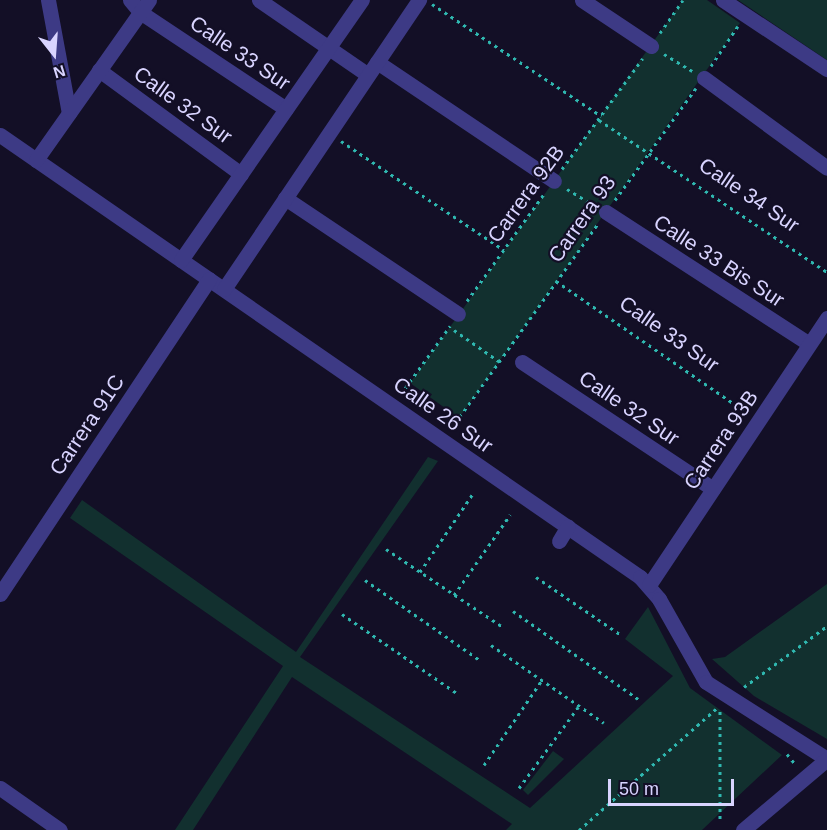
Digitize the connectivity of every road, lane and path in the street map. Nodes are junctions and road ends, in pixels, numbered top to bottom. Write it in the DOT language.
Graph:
graph roads {
  1 [pos="48,0"];
  2 [pos="130,0"];
  3 [pos="259,0"];
  4 [pos="362,0"];
  5 [pos="582,0"];
  6 [pos="683,0"];
  7 [pos="723,0"];
  8 [pos="415,2"];
  9 [pos="145,6"];
  10 [pos="744,14"];
  11 [pos="651,46"];
  12 [pos="329,48"];
  13 [pos="373,69"];
  14 [pos="827,69"];
  15 [pos="99,70"];
  16 [pos="704,78"];
  17 [pos="286,110"];
  18 [pos="69,112"];
  19 [pos="599,118"];
  20 [pos="1,132"];
  21 [pos="329,133"];
  22 [pos="647,152"];
  23 [pos="36,160"];
  24 [pos="827,168"];
  25 [pos="241,174"];
  26 [pos="554,181"];
  27 [pos="285,198"];
  28 [pos="606,212"];
  29 [pos="504,250"];
  30 [pos="181,260"];
  31 [pos="827,272"];
  32 [pos="209,279"];
  33 [pos="556,281"];
  34 [pos="224,289"];
  35 [pos="827,318"];
  36 [pos="453,321"];
  37 [pos="809,344"];
  38 [pos="500,362"];
  39 [pos="522,362"];
  40 [pos="392,405"];
  41 [pos="758,421"];
  42 [pos="444,441"];
  43 [pos="713,489"];
  44 [pos="474,492"];
  45 [pos="510,515"];
  46 [pos="568,526"];
  47 [pos="559,541"];
  48 [pos="386,549"];
  49 [pos="420,572"];
  50 [pos="536,577"];
  51 [pos="365,580"];
  52 [pos="650,585"];
  53 [pos="0,594"];
  54 [pos="454,595"];
  55 [pos="513,611"];
  56 [pos="342,614"];
  57 [pos="827,626"];
  58 [pos="503,627"];
  59 [pos="621,635"];
  60 [pos="491,645"];
  61 [pos="481,661"];
  62 [pos="542,680"];
  63 [pos="458,694"];
  64 [pos="638,699"];
  65 [pos="724,702"];
  66 [pos="579,706"];
  67 [pos="604,723"];
  68 [pos="827,759"];
  69 [pos="484,765"];
  70 [pos="0,788"];
  71 [pos="519,788"];
  72 [pos="720,819"];
  73 [pos="60,830"];
  74 [pos="579,830"];
  75 [pos="744,830"];
  1 -- 18 [label="street"];
  2 -- 9 [label="street, Calle 33 Sur"];
  3 -- 12 [label="street"];
  4 -- 12 [label="street"];
  5 -- 11 [label="street"];
  6 -- 11 [label="path, Carrera 92B"];
  7 -- 10 [label="street"];
  8 -- 13 [label="street"];
  8 -- 19 [label="path"];
  9 -- 15 [label="street"];
  9 -- 17 [label="street, Calle 33 Sur"];
  10 -- 14 [label="street"];
  10 -- 16 [label="path, Carrera 93"];
  11 -- 16 [label="path"];
  11 -- 19 [label="path, Carrera 92B"];
  12 -- 13 [label="street"];
  12 -- 17 [label="street"];
  13 -- 21 [label="street"];
  13 -- 26 [label="street"];
  15 -- 18 [label="street"];
  15 -- 25 [label="street, Calle 32 Sur"];
  16 -- 22 [label="path, Carrera 93"];
  16 -- 24 [label="street"];
  17 -- 25 [label="street"];
  18 -- 23 [label="street"];
  19 -- 22 [label="path, Calle 34 Sur"];
  19 -- 26 [label="path, Carrera 92B"];
  20 -- 23 [label="street, Calle 26 Sur"];
  21 -- 27 [label="street"];
  21 -- 29 [label="path"];
  22 -- 28 [label="path, Carrera 93"];
  22 -- 31 [label="path, Calle 34 Sur"];
  23 -- 30 [label="street, Calle 26 Sur"];
  25 -- 30 [label="street"];
  26 -- 28 [label="path"];
  26 -- 29 [label="path, Carrera 92B"];
  27 -- 34 [label="street"];
  27 -- 36 [label="street"];
  28 -- 33 [label="path, Carrera 93"];
  28 -- 37 [label="street, Calle 33 Bis Sur"];
  29 -- 36 [label="path, Carrera 92B"];
  30 -- 32 [label="street, Calle 26 Sur"];
  32 -- 34 [label="street, Calle 26 Sur"];
  32 -- 53 [label="street, Carrera 91C"];
  33 -- 38 [label="path, Carrera 93"];
  33 -- 41 [label="path, Calle 33 Sur"];
  34 -- 40 [label="street, Calle 26 Sur"];
  35 -- 37 [label="street, Carrera 93B"];
  36 -- 38 [label="path"];
  36 -- 40 [label="path, Carrera 92B"];
  37 -- 41 [label="street, Carrera 93B"];
  38 -- 42 [label="path, Carrera 93"];
  39 -- 43 [label="street, Calle 32 Sur"];
  40 -- 42 [label="street, Calle 26 Sur"];
  41 -- 43 [label="street, Carrera 93B"];
  42 -- 46 [label="street, Calle 26 Sur"];
  43 -- 52 [label="street, Carrera 93B"];
  44 -- 49 [label="path"];
  45 -- 54 [label="path"];
  46 -- 47 [label="street"];
  46 -- 52 [label="street, Calle 26 Sur"];
  48 -- 49 [label="path"];
  49 -- 54 [label="path"];
  50 -- 59 [label="path"];
  51 -- 61 [label="path"];
  52 -- 65 [label="street, Calle 26 Sur"];
  54 -- 58 [label="path"];
  55 -- 64 [label="path"];
  56 -- 63 [label="path"];
  57 -- 65 [label="path"];
  60 -- 62 [label="path"];
  62 -- 66 [label="path"];
  62 -- 69 [label="path"];
  65 -- 68 [label="street, Calle 26 Sur"];
  65 -- 72 [label="path"];
  65 -- 74 [label="path"];
  66 -- 67 [label="path"];
  66 -- 71 [label="path"];
  68 -- 75 [label="street"];
  70 -- 73 [label="street"];
}
